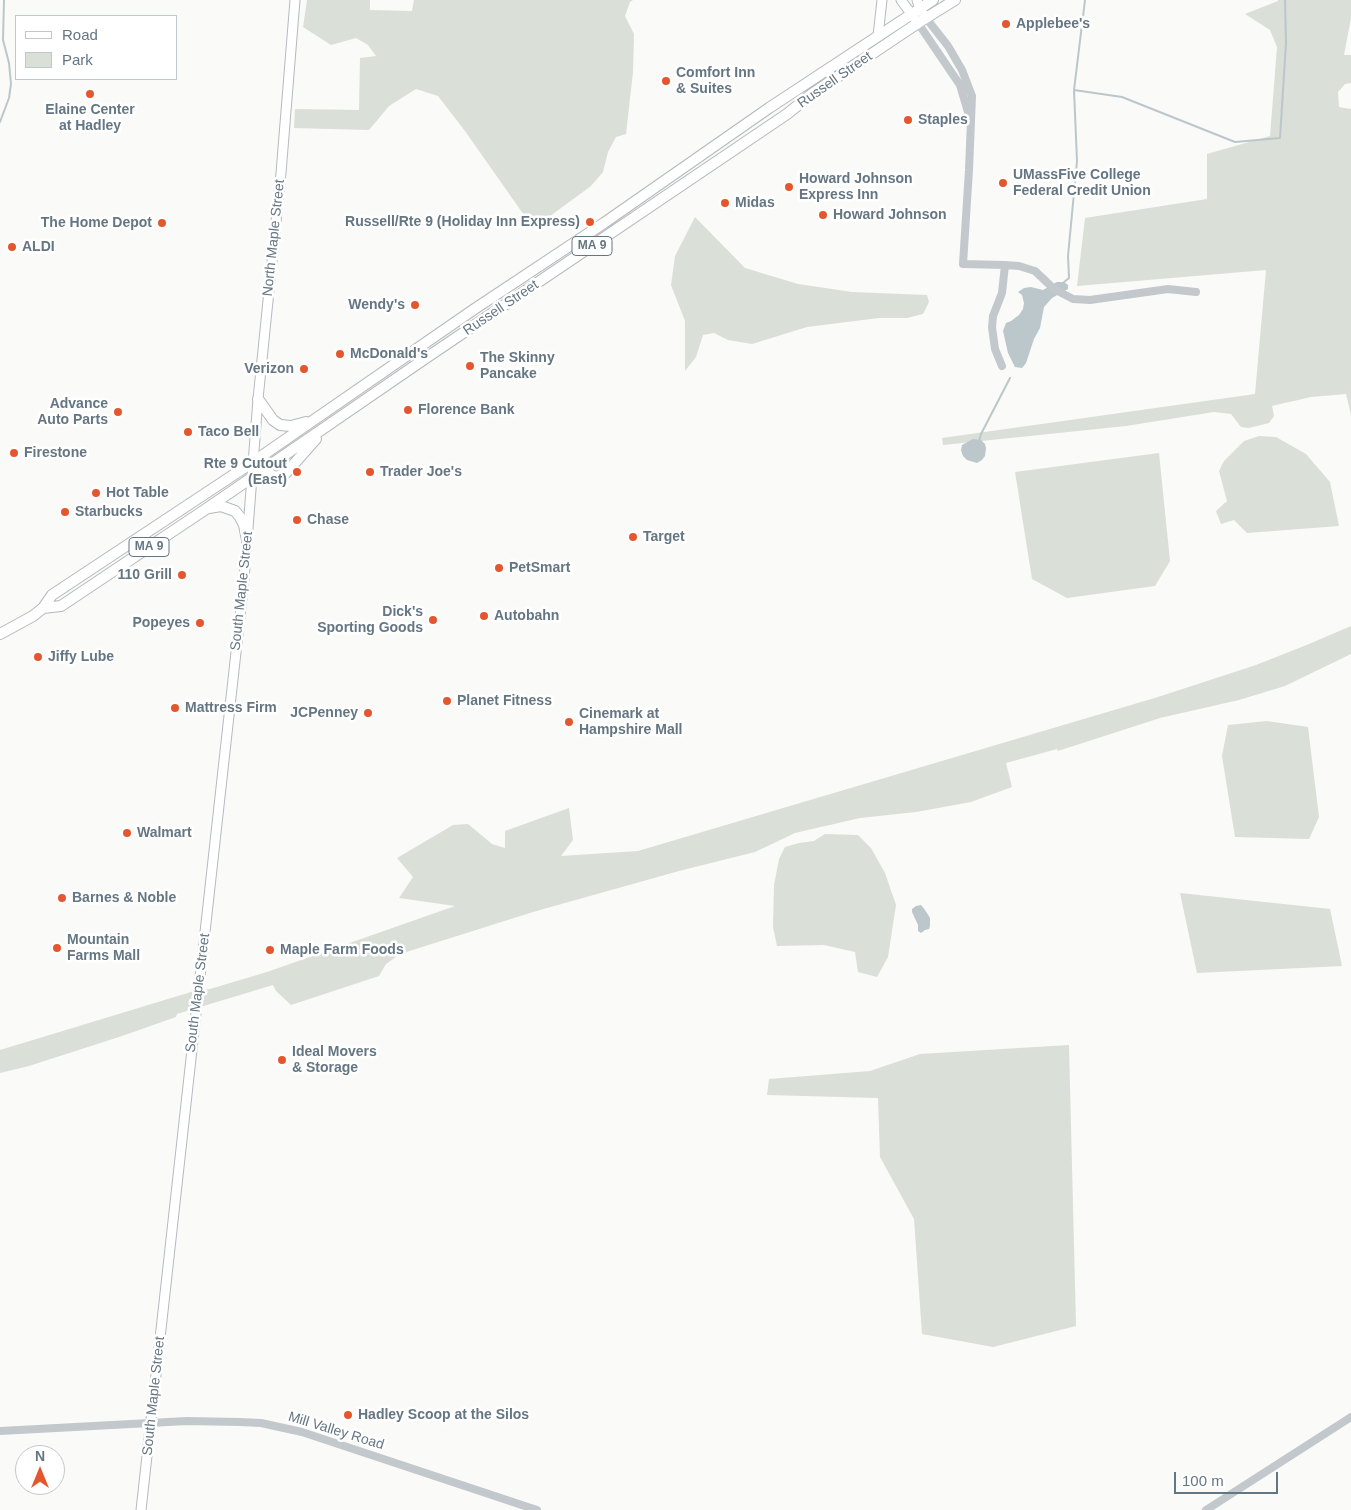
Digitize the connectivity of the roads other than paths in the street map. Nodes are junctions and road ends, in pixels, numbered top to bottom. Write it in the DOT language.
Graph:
graph roads {
  1 [pos="295,0"];
  2 [pos="882,0"];
  3 [pos="902,0"];
  4 [pos="934,0"];
  5 [pos="955,0"];
  6 [pos="919,13"];
  7 [pos="878,36"];
  8 [pos="1004,265"];
  9 [pos="1196,292"];
  10 [pos="1002,366"];
  11 [pos="258,400"];
  12 [pos="314,420"];
  13 [pos="335,421"];
  14 [pos="264,454"];
  15 [pos="253,462"];
  16 [pos="266,468"];
  17 [pos="252,477"];
  18 [pos="206,509"];
  19 [pos="247,540"];
  20 [pos="43,608"];
  21 [pos="0,634"];
  22 [pos="1351,1417"];
  23 [pos="151,1424"];
  24 [pos="0,1431"];
  25 [pos="142,1510"];
  26 [pos="537,1510"];
  27 [pos="1206,1510"];
  1 -- 11 [label="main road, North Maple Street"];
  2 -- 7 [label="main road"];
  3 -- 6 [label="main road"];
  4 -- 6 [label="highway, Russell Street / MA 9"];
  5 -- 6 [label="highway, Russell Street / MA 9"];
  6 -- 7 [label="highway, Russell Street / MA 9"];
  6 -- 8 [label="street"];
  6 -- 13 [label="highway, Russell Street / MA 9"];
  7 -- 12 [label="highway, Russell Street / MA 9"];
  8 -- 9 [label="street"];
  8 -- 10 [label="street"];
  11 -- 12 [label="highway"];
  11 -- 15 [label="main road, North Maple Street"];
  12 -- 14 [label="highway, Russell Street / MA 9"];
  13 -- 16 [label="highway, Russell Street / MA 9"];
  13 -- 16 [label="highway"];
  14 -- 15 [label="highway, Russell Street / MA 9"];
  14 -- 16 [label="highway"];
  15 -- 17 [label="main road, North Maple Street"];
  15 -- 20 [label="highway, Russell Street / MA 9"];
  16 -- 17 [label="highway, Russell Street / MA 9"];
  17 -- 18 [label="highway, Russell Street / MA 9"];
  17 -- 19 [label="main road, South Maple Street"];
  18 -- 19 [label="highway"];
  18 -- 20 [label="highway, Russell Street / MA 9"];
  19 -- 23 [label="main road, South Maple Street"];
  20 -- 21 [label="highway, Russell Street / MA 9"];
  22 -- 27 [label="street"];
  23 -- 24 [label="street, Mill Valley Road"];
  23 -- 25 [label="main road, South Maple Street"];
  23 -- 26 [label="street, Mill Valley Road"];
}
